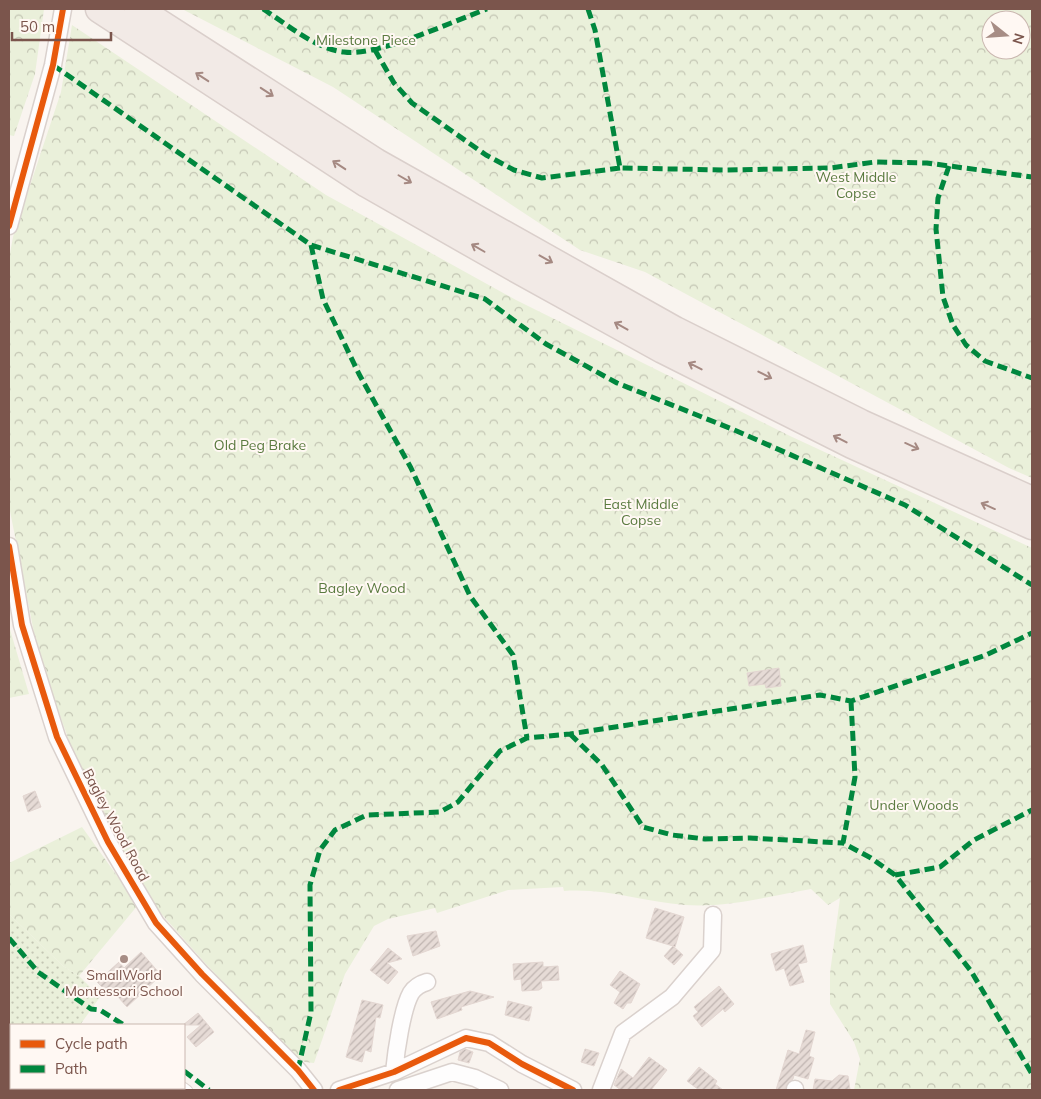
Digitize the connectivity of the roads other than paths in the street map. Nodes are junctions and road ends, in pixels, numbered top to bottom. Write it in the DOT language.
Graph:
graph roads {
  1 [pos="63,9"];
  2 [pos="99,9"];
  3 [pos="138,9"];
  4 [pos="9,226"];
  5 [pos="1032,500"];
  6 [pos="1032,526"];
  7 [pos="9,546"];
  8 [pos="713,915"];
  9 [pos="421,981"];
  10 [pos="394,1072"];
  11 [pos="312,1090"];
  12 [pos="339,1090"];
  13 [pos="398,1090"];
  14 [pos="500,1090"];
  15 [pos="573,1090"];
  16 [pos="601,1090"];
  1 -- 4 [label="street"];
  6 -- 2 [label="highway, one-way"];
  3 -- 5 [label="highway, one-way"];
  7 -- 11 [label="street, Bagley Wood Road"];
  8 -- 16 [label="street"];
  9 -- 10 [label="street"];
  10 -- 12 [label="street"];
  10 -- 15 [label="street"];
  13 -- 14 [label="street"];
}
